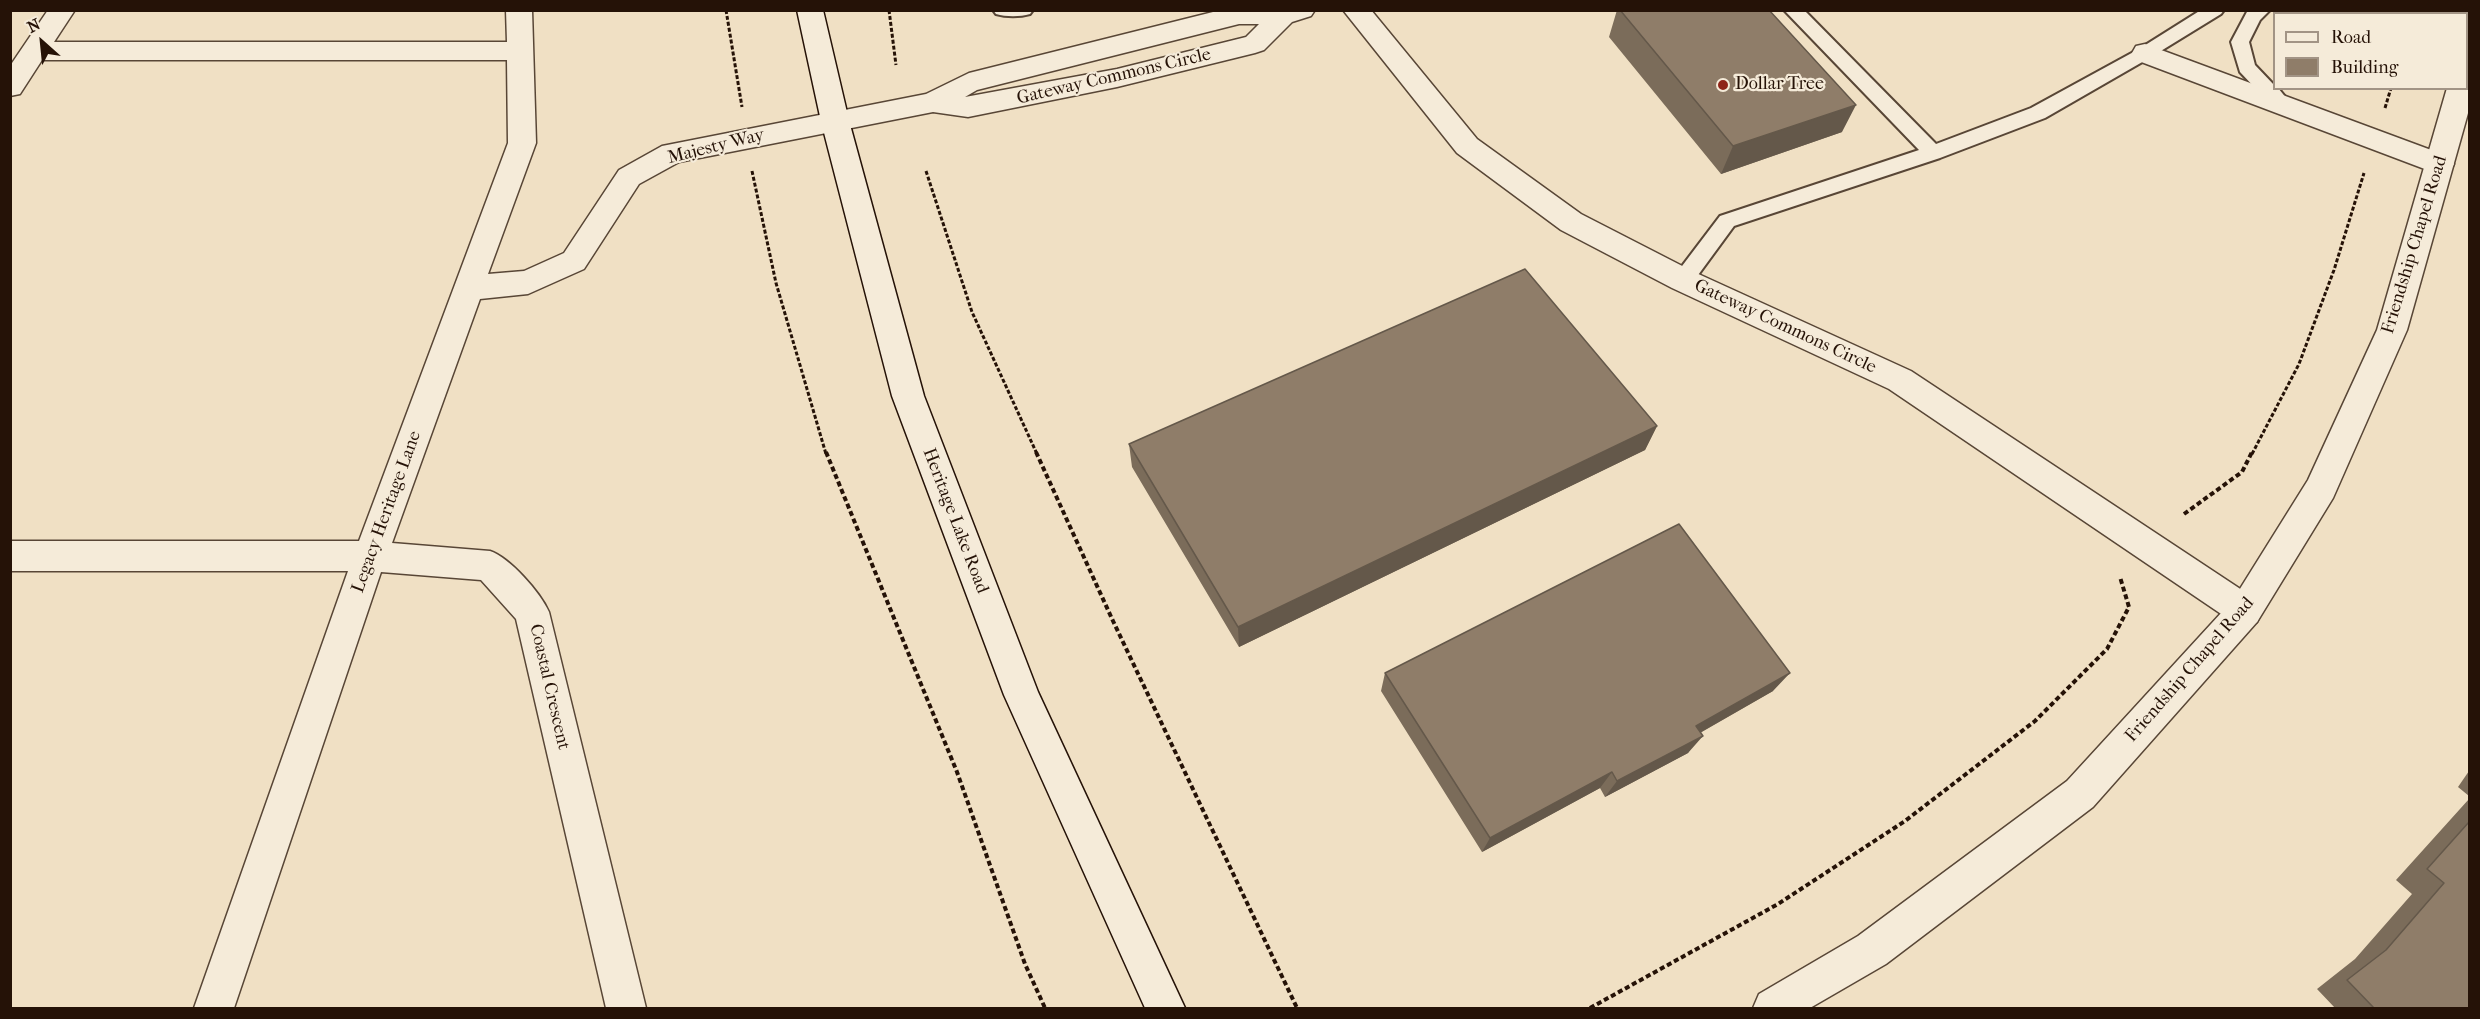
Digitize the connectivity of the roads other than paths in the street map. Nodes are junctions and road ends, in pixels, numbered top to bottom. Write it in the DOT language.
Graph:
graph roads {
  1 [pos="62,10"];
  2 [pos="519,10"];
  3 [pos="810,10"];
  4 [pos="1002,10"];
  5 [pos="1024,10"];
  6 [pos="1356,10"];
  7 [pos="1793,10"];
  8 [pos="2215,10"];
  9 [pos="2261,10"];
  10 [pos="1293,13"];
  11 [pos="35,51"];
  12 [pos="520,51"];
  13 [pos="2145,53"];
  14 [pos="10,87"];
  15 [pos="2460,90"];
  16 [pos="2283,105"];
  17 [pos="835,121"];
  18 [pos="1933,153"];
  19 [pos="2440,164"];
  20 [pos="1683,280"];
  21 [pos="470,288"];
  22 [pos="10,556"];
  23 [pos="370,556"];
  24 [pos="2245,611"];
  25 [pos="214,1008"];
  26 [pos="626,1008"];
  27 [pos="1165,1008"];
  28 [pos="1773,1008"];
  1 -- 11 [label="street"];
  2 -- 12 [label="street, Legacy Heritage Lane"];
  3 -- 17 [label="street, Heritage Lake Road"];
  4 -- 5 [label="lane"];
  6 -- 20 [label="street, Gateway Commons Circle"];
  7 -- 18 [label="lane"];
  8 -- 13 [label="lane"];
  9 -- 16 [label="lane"];
  10 -- 17 [label="street, Gateway Commons Circle"];
  11 -- 12 [label="street"];
  11 -- 14 [label="street"];
  12 -- 21 [label="street, Legacy Heritage Lane"];
  13 -- 16 [label="street"];
  13 -- 18 [label="lane"];
  15 -- 19 [label="street, Friendship Chapel Road"];
  16 -- 19 [label="street"];
  17 -- 21 [label="street, Majesty Way"];
  17 -- 27 [label="street, Heritage Lake Road"];
  18 -- 20 [label="lane"];
  19 -- 24 [label="street, Friendship Chapel Road"];
  20 -- 24 [label="street, Gateway Commons Circle"];
  21 -- 23 [label="street, Legacy Heritage Lane"];
  22 -- 23 [label="street, Coastal Crescent"];
  23 -- 25 [label="street, Legacy Heritage Lane"];
  23 -- 26 [label="street, Coastal Crescent"];
  24 -- 28 [label="street, Friendship Chapel Road"];
}
